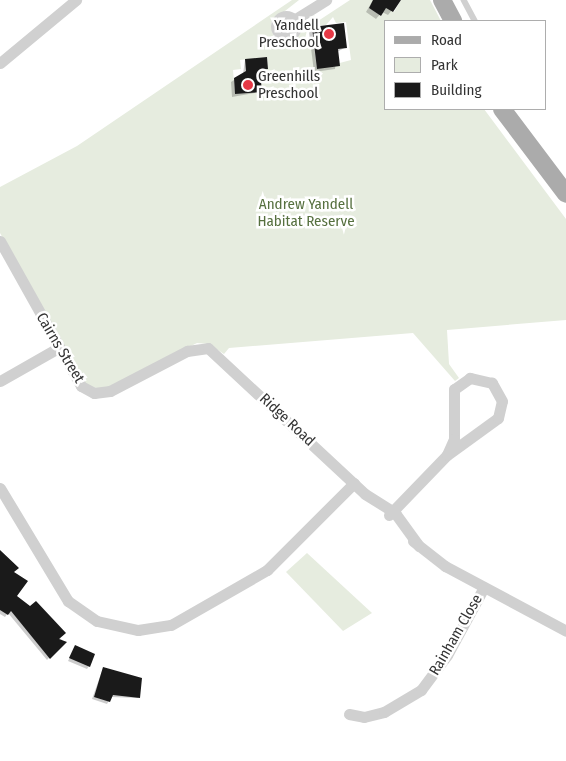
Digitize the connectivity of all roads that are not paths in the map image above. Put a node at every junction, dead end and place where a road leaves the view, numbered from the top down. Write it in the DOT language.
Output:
graph roads {
  1 [pos="76,0"];
  2 [pos="326,0"];
  3 [pos="442,0"];
  4 [pos="464,0"];
  5 [pos="294,20"];
  6 [pos="452,20"];
  7 [pos="474,20"];
  8 [pos="0,63"];
  9 [pos="506,111"];
  10 [pos="566,194"];
  11 [pos="0,241"];
  12 [pos="58,348"];
  13 [pos="208,348"];
  14 [pos="0,381"];
  15 [pos="447,454"];
  16 [pos="354,483"];
  17 [pos="0,488"];
  18 [pos="392,513"];
  19 [pos="484,587"];
  20 [pos="566,631"];
  21 [pos="349,714"];
  1 -- 8 [label="street"];
  2 -- 5 [label="street"];
  3 -- 6 [label="main road"];
  4 -- 7 [label="lane"];
  9 -- 10 [label="main road"];
  11 -- 12 [label="street, Cairns Street"];
  12 -- 13 [label="street, Cairns Street"];
  12 -- 14 [label="street"];
  13 -- 16 [label="street, Ridge Road"];
  15 -- 15 [label="street"];
  15 -- 18 [label="street"];
  16 -- 17 [label="street"];
  16 -- 18 [label="street, Ridge Road"];
  18 -- 19 [label="street, Ridge Road"];
  19 -- 20 [label="street, Ridge Road"];
  19 -- 21 [label="street, Rainham Close"];
}
